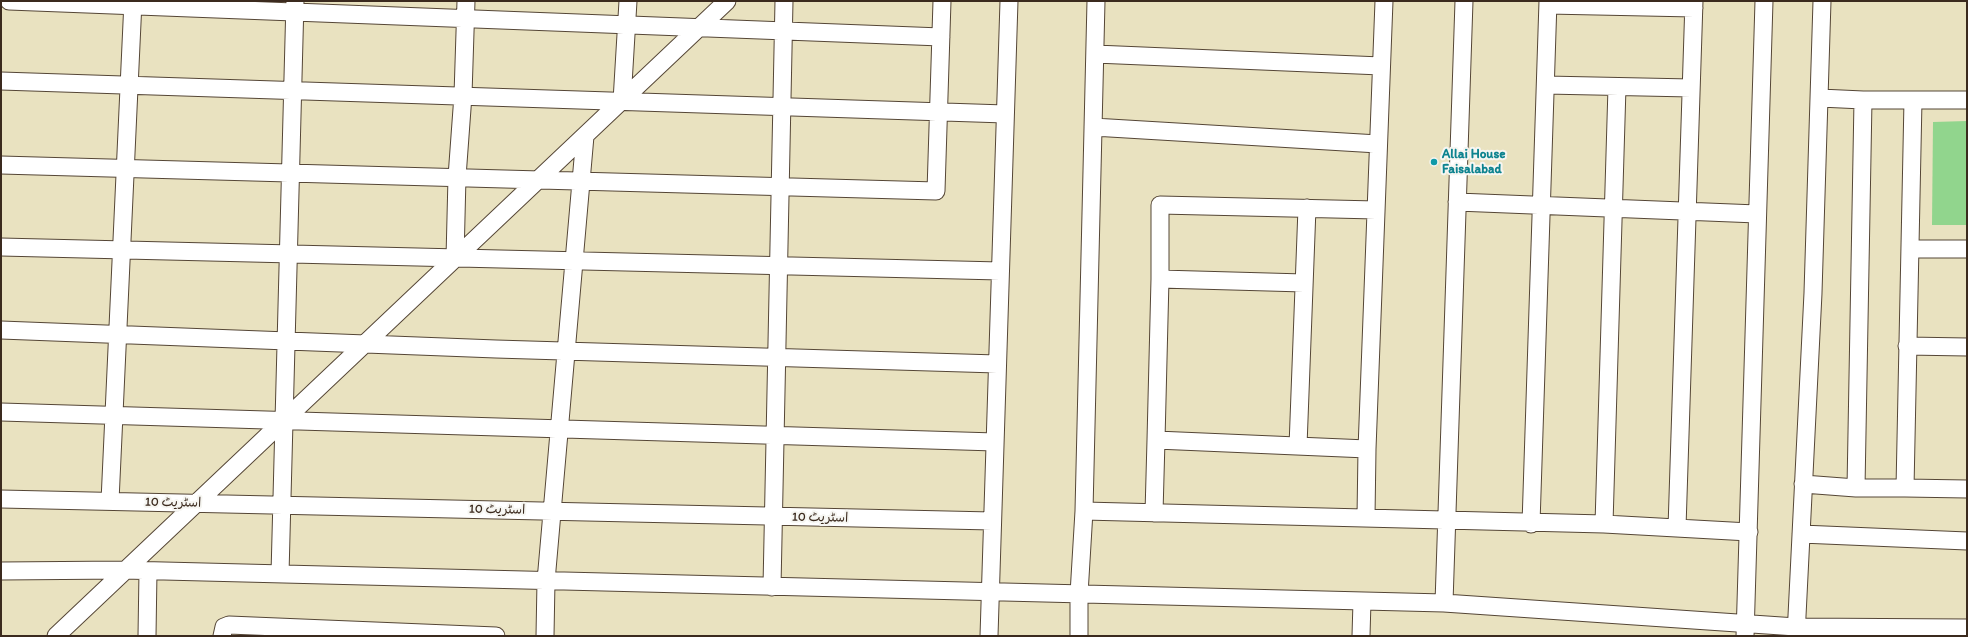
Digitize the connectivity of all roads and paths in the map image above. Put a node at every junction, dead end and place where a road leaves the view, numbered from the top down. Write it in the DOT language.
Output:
graph roads {
  1 [pos="9,1"];
  2 [pos="466,1"];
  3 [pos="628,1"];
  4 [pos="727,1"];
  5 [pos="784,1"];
  6 [pos="942,1"];
  7 [pos="1009,1"];
  8 [pos="1096,1"];
  9 [pos="1384,1"];
  10 [pos="1464,1"];
  11 [pos="1764,1"];
  12 [pos="1822,1"];
  13 [pos="133,3"];
  14 [pos="1548,3"];
  15 [pos="1622,4"];
  16 [pos="1694,5"];
  17 [pos="295,6"];
  18 [pos="465,18"];
  19 [pos="627,25"];
  20 [pos="700,27"];
  21 [pos="783,30"];
  22 [pos="941,36"];
  23 [pos="1095,54"];
  24 [pos="1381,66"];
  25 [pos="1,81"];
  26 [pos="129,84"];
  27 [pos="1546,85"];
  28 [pos="1617,87"];
  29 [pos="1691,88"];
  30 [pos="293,90"];
  31 [pos="464,96"];
  32 [pos="1820,98"];
  33 [pos="1863,100"];
  34 [pos="1913,100"];
  35 [pos="1967,100"];
  36 [pos="622,101"];
  37 [pos="782,107"];
  38 [pos="939,112"];
  39 [pos="1005,114"];
  40 [pos="1093,127"];
  41 [pos="585,136"];
  42 [pos="1378,144"];
  43 [pos="1,165"];
  44 [pos="125,169"];
  45 [pos="290,173"];
  46 [pos="458,178"];
  47 [pos="538,180"];
  48 [pos="581,181"];
  49 [pos="780,186"];
  50 [pos="1457,202"];
  51 [pos="1541,205"];
  52 [pos="1307,208"];
  53 [pos="1612,208"];
  54 [pos="1376,210"];
  55 [pos="1687,211"];
  56 [pos="1757,214"];
  57 [pos="1,248"];
  58 [pos="1910,248"];
  59 [pos="1967,249"];
  60 [pos="121,251"];
  61 [pos="288,255"];
  62 [pos="455,258"];
  63 [pos="574,261"];
  64 [pos="778,266"];
  65 [pos="1000,271"];
  66 [pos="1160,279"];
  67 [pos="1304,283"];
  68 [pos="1,330"];
  69 [pos="117,334"];
  70 [pos="286,341"];
  71 [pos="364,344"];
  72 [pos="1907,346"];
  73 [pos="1967,347"];
  74 [pos="566,351"];
  75 [pos="777,357"];
  76 [pos="997,364"];
  77 [pos="1,412"];
  78 [pos="114,416"];
  79 [pos="283,421"];
  80 [pos="559,430"];
  81 [pos="775,436"];
  82 [pos="1156,440"];
  83 [pos="995,442"];
  84 [pos="1298,446"];
  85 [pos="1367,449"];
  86 [pos="1803,484"];
  87 [pos="1856,488"];
  88 [pos="1905,488"];
  89 [pos="1967,489"];
  90 [pos="1,499"];
  91 [pos="110,502"];
  92 [pos="195,503"];
  93 [pos="282,505"];
  94 [pos="1084,511"];
  95 [pos="552,512"];
  96 [pos="1154,513"];
  97 [pos="774,516"];
  98 [pos="1366,517"];
  99 [pos="1446,520"];
  100 [pos="992,521"];
  101 [pos="1531,524"];
  102 [pos="1604,524"];
  103 [pos="1676,528"];
  104 [pos="1749,532"];
  105 [pos="1802,534"];
  106 [pos="1967,541"];
  107 [pos="124,570"];
  108 [pos="1,571"];
  109 [pos="148,571"];
  110 [pos="280,574"];
  111 [pos="546,581"];
  112 [pos="772,586"];
  113 [pos="990,592"];
  114 [pos="1079,594"];
  115 [pos="1362,602"];
  116 [pos="1444,603"];
  117 [pos="1967,628"];
  118 [pos="1745,629"];
  119 [pos="1796,631"];
  120 [pos="293,632"];
  121 [pos="62,633"];
  122 [pos="148,636"];
  123 [pos="222,636"];
  124 [pos="476,636"];
  125 [pos="496,636"];
  126 [pos="545,636"];
  127 [pos="989,636"];
  128 [pos="1079,636"];
  129 [pos="1361,636"];
  1 -- 13 [label="street"];
  2 -- 18 [label="street"];
  3 -- 19 [label="street"];
  4 -- 20 [label="street"];
  5 -- 21 [label="street"];
  6 -- 22 [label="street"];
  7 -- 39 [label="street"];
  8 -- 23 [label="street"];
  9 -- 24 [label="street"];
  10 -- 50 [label="street"];
  11 -- 56 [label="street"];
  12 -- 32 [label="street"];
  13 -- 17 [label="street"];
  13 -- 26 [label="street"];
  14 -- 15 [label="street"];
  14 -- 27 [label="street"];
  15 -- 16 [label="street"];
  16 -- 29 [label="street"];
  17 -- 18 [label="street"];
  17 -- 30 [label="street"];
  18 -- 19 [label="street"];
  18 -- 31 [label="street"];
  19 -- 20 [label="street"];
  19 -- 36 [label="street"];
  20 -- 21 [label="street"];
  20 -- 36 [label="street"];
  21 -- 22 [label="street"];
  21 -- 37 [label="street"];
  22 -- 38 [label="street"];
  23 -- 24 [label="street"];
  23 -- 40 [label="street"];
  24 -- 42 [label="street"];
  25 -- 26 [label="street"];
  26 -- 30 [label="street"];
  26 -- 44 [label="street"];
  27 -- 28 [label="street"];
  27 -- 51 [label="street"];
  28 -- 29 [label="street"];
  28 -- 53 [label="street"];
  29 -- 55 [label="street"];
  30 -- 31 [label="street"];
  30 -- 45 [label="street"];
  31 -- 36 [label="street"];
  31 -- 46 [label="street"];
  32 -- 33 [label="street"];
  32 -- 86 [label="street"];
  33 -- 34 [label="street"];
  33 -- 87 [label="street"];
  34 -- 35 [label="street"];
  34 -- 58 [label="street"];
  36 -- 37 [label="street"];
  36 -- 41 [label="street"];
  37 -- 38 [label="street"];
  37 -- 49 [label="street"];
  38 -- 39 [label="street"];
  38 -- 49 [label="street"];
  39 -- 65 [label="street"];
  40 -- 42 [label="street"];
  40 -- 94 [label="street"];
  41 -- 47 [label="street"];
  41 -- 48 [label="street"];
  42 -- 54 [label="street"];
  43 -- 44 [label="street"];
  44 -- 45 [label="street"];
  44 -- 60 [label="street"];
  45 -- 46 [label="street"];
  45 -- 61 [label="street"];
  46 -- 47 [label="street"];
  46 -- 62 [label="street"];
  47 -- 48 [label="street"];
  47 -- 62 [label="street"];
  48 -- 49 [label="street"];
  48 -- 63 [label="street"];
  49 -- 64 [label="street"];
  50 -- 51 [label="street"];
  50 -- 99 [label="street"];
  51 -- 53 [label="street"];
  51 -- 101 [label="street"];
  52 -- 54 [label="street"];
  52 -- 66 [label="street"];
  52 -- 67 [label="street"];
  53 -- 55 [label="street"];
  53 -- 102 [label="street"];
  54 -- 85 [label="street"];
  55 -- 56 [label="street"];
  55 -- 103 [label="street"];
  56 -- 104 [label="street"];
  57 -- 60 [label="street"];
  58 -- 59 [label="street"];
  58 -- 72 [label="street"];
  60 -- 61 [label="street"];
  60 -- 69 [label="street"];
  61 -- 62 [label="street"];
  61 -- 70 [label="street"];
  62 -- 63 [label="street"];
  62 -- 71 [label="street"];
  63 -- 64 [label="street"];
  63 -- 74 [label="street"];
  64 -- 65 [label="street"];
  64 -- 75 [label="street"];
  65 -- 76 [label="street"];
  66 -- 67 [label="street"];
  66 -- 82 [label="street"];
  67 -- 84 [label="street"];
  68 -- 69 [label="street"];
  69 -- 70 [label="street"];
  69 -- 78 [label="street"];
  70 -- 71 [label="street"];
  70 -- 79 [label="street"];
  71 -- 74 [label="street"];
  71 -- 79 [label="street"];
  72 -- 73 [label="street"];
  72 -- 88 [label="street"];
  74 -- 75 [label="street"];
  74 -- 80 [label="street"];
  75 -- 76 [label="street"];
  75 -- 81 [label="street"];
  76 -- 83 [label="street"];
  77 -- 78 [label="street"];
  78 -- 79 [label="street"];
  78 -- 91 [label="street"];
  79 -- 80 [label="street"];
  79 -- 92 [label="street"];
  79 -- 93 [label="street"];
  80 -- 81 [label="street"];
  80 -- 95 [label="street"];
  81 -- 83 [label="street"];
  81 -- 97 [label="street"];
  82 -- 84 [label="street"];
  82 -- 96 [label="street"];
  83 -- 100 [label="street"];
  84 -- 85 [label="street"];
  85 -- 98 [label="street"];
  86 -- 87 [label="street"];
  86 -- 105 [label="street"];
  87 -- 88 [label="street"];
  88 -- 89 [label="street"];
  90 -- 91 [label="street, اسٹریٹ 10"];
  91 -- 92 [label="street, اسٹریٹ 10"];
  92 -- 93 [label="street, اسٹریٹ 10"];
  92 -- 107 [label="street"];
  93 -- 95 [label="street, اسٹریٹ 10"];
  93 -- 110 [label="street"];
  94 -- 96 [label="street"];
  94 -- 114 [label="street"];
  95 -- 97 [label="street, اسٹریٹ 10"];
  95 -- 111 [label="street"];
  96 -- 98 [label="street"];
  97 -- 100 [label="street, اسٹریٹ 10"];
  97 -- 112 [label="street"];
  98 -- 99 [label="street"];
  99 -- 101 [label="street"];
  99 -- 116 [label="street"];
  100 -- 113 [label="street"];
  101 -- 102 [label="street"];
  102 -- 103 [label="street"];
  103 -- 104 [label="street"];
  104 -- 118 [label="street"];
  105 -- 106 [label="street"];
  105 -- 119 [label="street"];
  107 -- 108 [label="street"];
  107 -- 109 [label="street"];
  107 -- 121 [label="street"];
  109 -- 110 [label="street"];
  109 -- 122 [label="street"];
  110 -- 111 [label="street"];
  111 -- 112 [label="street"];
  111 -- 126 [label="street"];
  112 -- 113 [label="street"];
  113 -- 114 [label="street"];
  113 -- 127 [label="street"];
  114 -- 115 [label="street"];
  114 -- 128 [label="street"];
  115 -- 116 [label="street"];
  115 -- 129 [label="street"];
  116 -- 118 [label="street"];
  117 -- 119 [label="street"];
  118 -- 119 [label="street"];
  120 -- 123 [label="street"];
  120 -- 124 [label="street"];
  124 -- 125 [label="street"];
}
